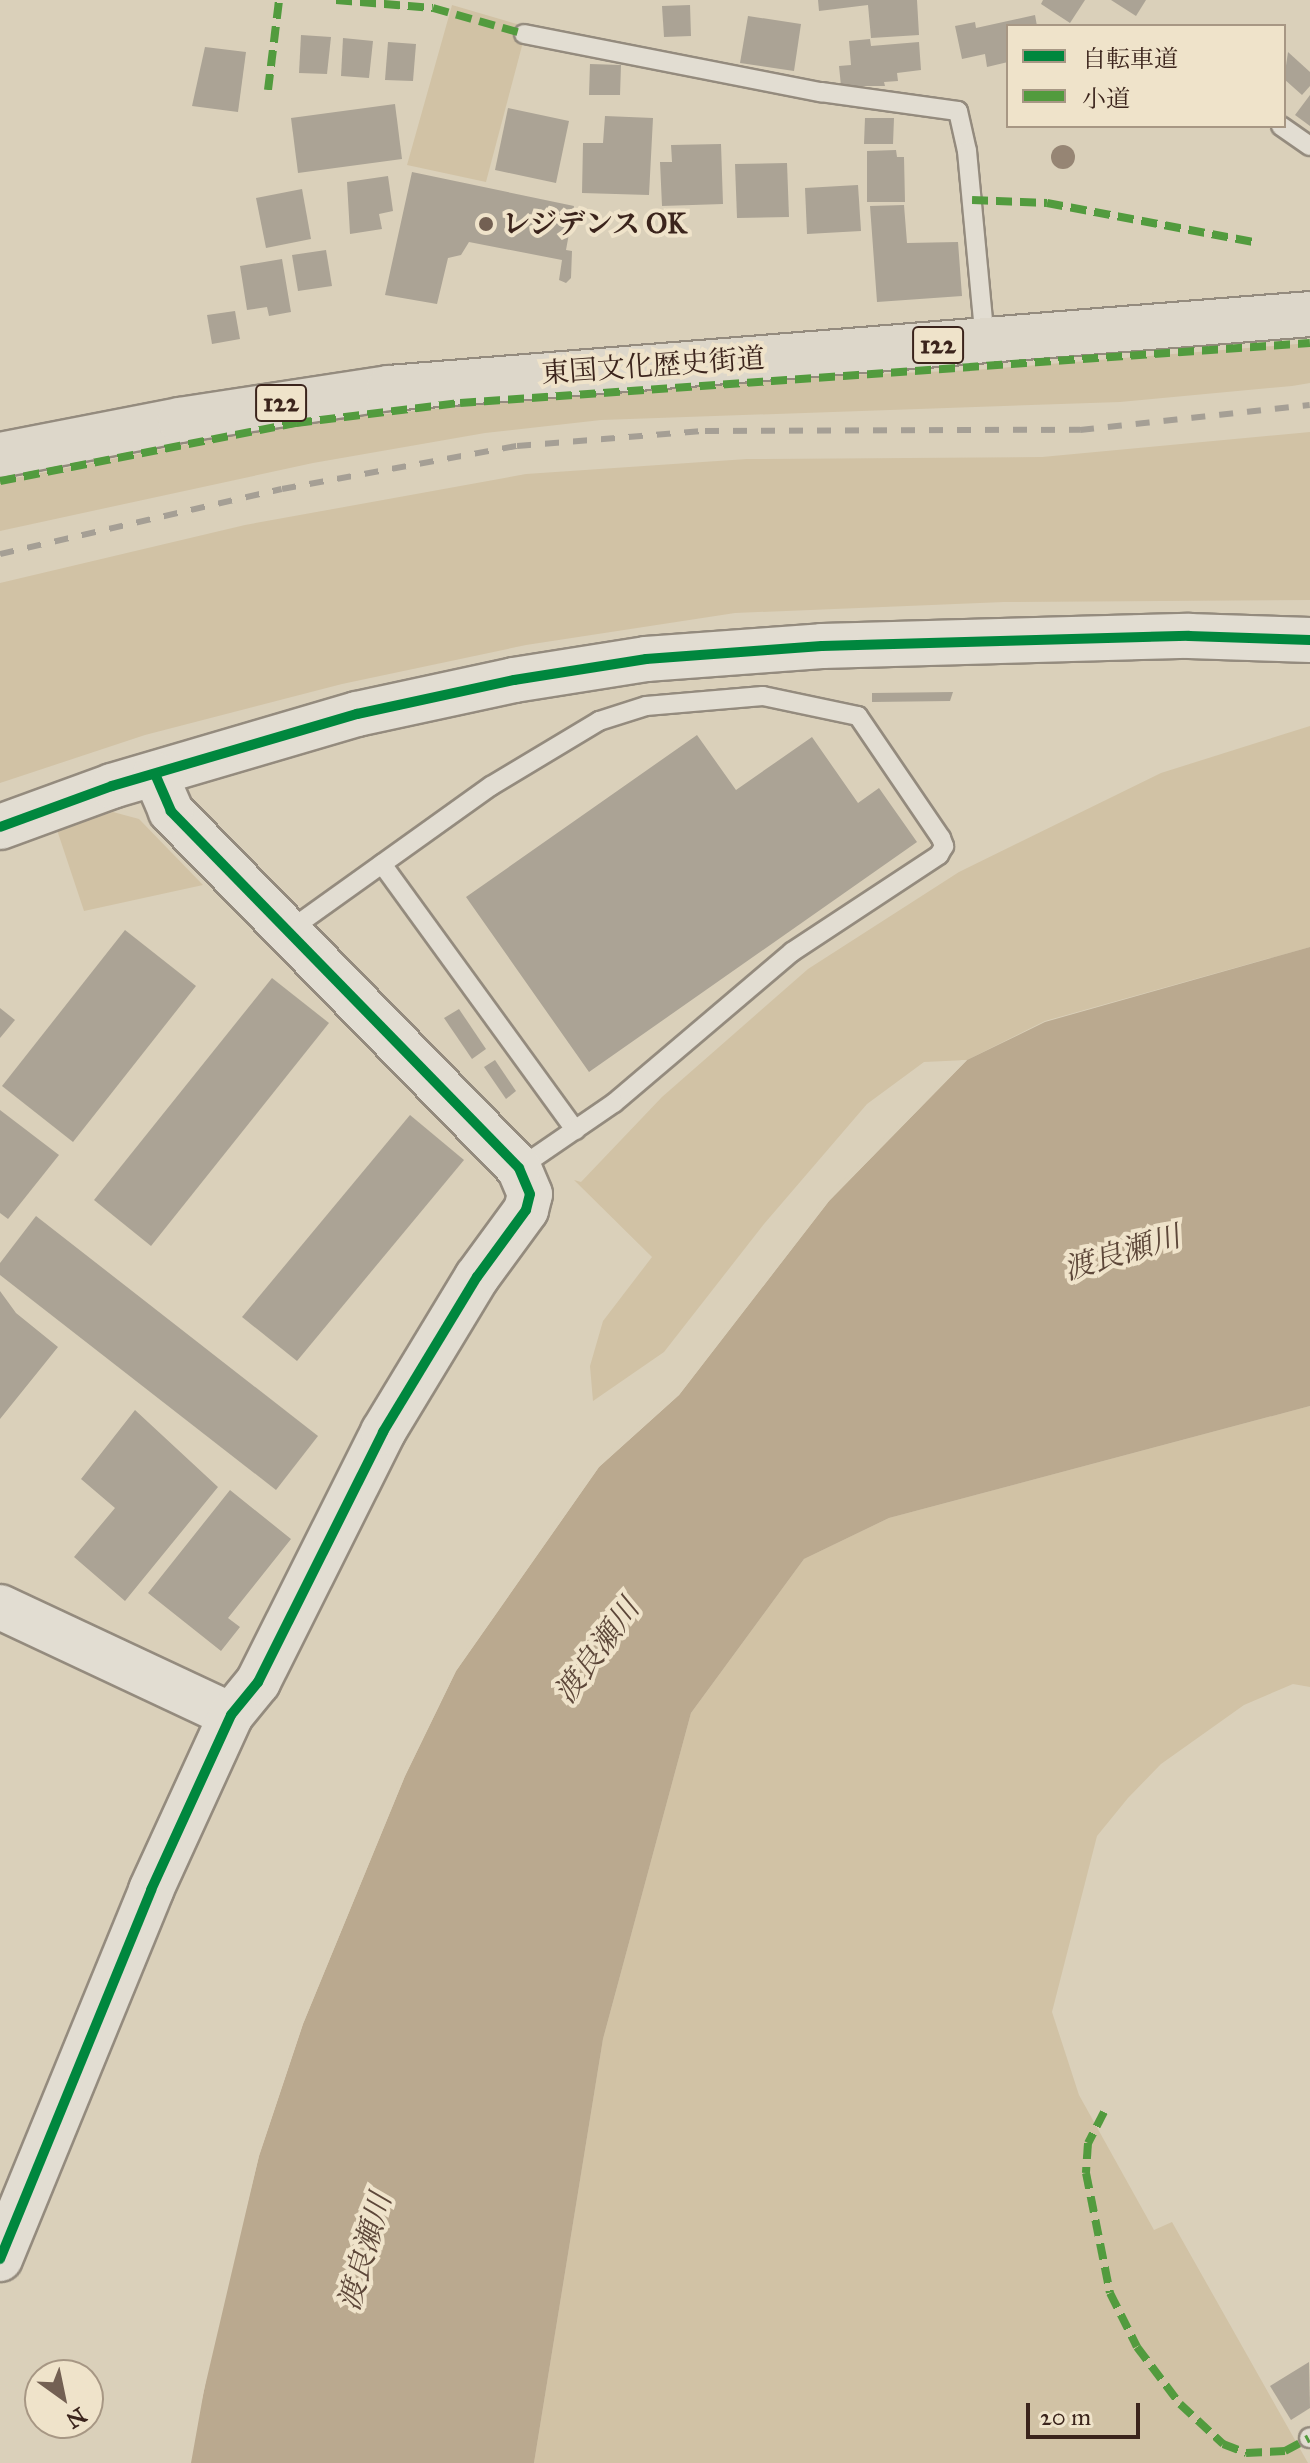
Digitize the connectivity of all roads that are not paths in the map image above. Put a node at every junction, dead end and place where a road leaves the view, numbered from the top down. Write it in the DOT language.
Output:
graph roads {
  1 [pos="524,34"];
  2 [pos="1284,128"];
  3 [pos="1310,146"];
  4 [pos="1310,314"];
  5 [pos="985,341"];
  6 [pos="0,455"];
  7 [pos="1310,640"];
  8 [pos="155,774"];
  9 [pos="0,827"];
  10 [pos="382,864"];
  11 [pos="291,929"];
  12 [pos="575,1130"];
  13 [pos="519,1168"];
  14 [pos="0,1607"];
  15 [pos="231,1715"];
  16 [pos="0,2259"];
  1 -- 5 [label="lane"];
  2 -- 3 [label="lane"];
  4 -- 5 [label="highway, 東国文化歴史街道 / 122"];
  5 -- 6 [label="highway, 東国文化歴史街道 / 122"];
  7 -- 8 [label="street"];
  8 -- 9 [label="street"];
  8 -- 11 [label="street"];
  10 -- 11 [label="lane"];
  10 -- 12 [label="lane"];
  10 -- 12 [label="lane"];
  11 -- 13 [label="street"];
  12 -- 13 [label="lane"];
  13 -- 15 [label="street"];
  14 -- 15 [label="street"];
  15 -- 16 [label="street"];
}
